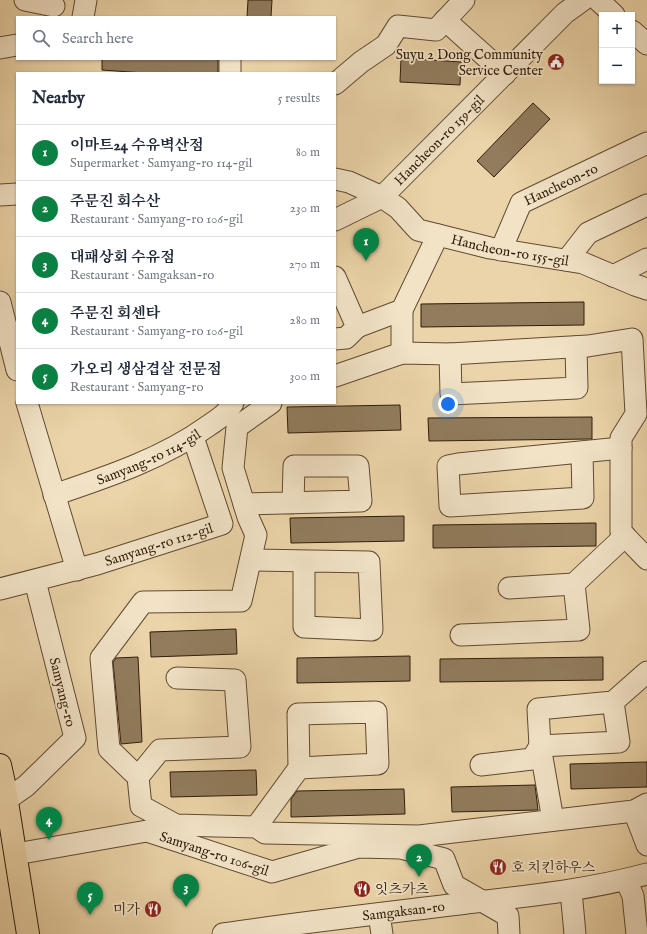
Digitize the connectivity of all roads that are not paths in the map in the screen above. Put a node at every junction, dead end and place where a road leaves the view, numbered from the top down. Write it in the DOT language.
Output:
graph roads {
  1 [pos="25,0"];
  2 [pos="86,0"];
  3 [pos="464,0"];
  4 [pos="583,0"];
  5 [pos="598,0"];
  6 [pos="54,6"];
  7 [pos="611,12"];
  8 [pos="83,16"];
  9 [pos="445,20"];
  10 [pos="635,33"];
  11 [pos="647,44"];
  12 [pos="16,45"];
  13 [pos="0,48"];
  14 [pos="230,60"];
  15 [pos="230,72"];
  16 [pos="505,74"];
  17 [pos="336,83"];
  18 [pos="647,143"];
  19 [pos="336,179"];
  20 [pos="16,194"];
  21 [pos="0,195"];
  22 [pos="382,197"];
  23 [pos="647,205"];
  24 [pos="336,220"];
  25 [pos="438,235"];
  26 [pos="501,250"];
  27 [pos="647,259"];
  28 [pos="567,260"];
  29 [pos="613,276"];
  30 [pos="336,279"];
  31 [pos="647,289"];
  32 [pos="0,302"];
  33 [pos="402,310"];
  34 [pos="357,327"];
  35 [pos="336,339"];
  36 [pos="576,347"];
  37 [pos="402,353"];
  38 [pos="450,354"];
  39 [pos="12,358"];
  40 [pos="336,376"];
  41 [pos="27,404"];
  42 [pos="231,404"];
  43 [pos="269,404"];
  44 [pos="193,437"];
  45 [pos="621,448"];
  46 [pos="582,452"];
  47 [pos="54,495"];
  48 [pos="293,503"];
  49 [pos="244,504"];
  50 [pos="625,536"];
  51 [pos="647,559"];
  52 [pos="251,560"];
  53 [pos="304,561"];
  54 [pos="77,570"];
  55 [pos="35,580"];
  56 [pos="574,584"];
  57 [pos="509,588"];
  58 [pos="0,589"];
  59 [pos="461,635"];
  60 [pos="647,672"];
  61 [pos="177,678"];
  62 [pos="613,702"];
  63 [pos="540,746"];
  64 [pos="0,765"];
  65 [pos="481,765"];
  66 [pos="299,768"];
  67 [pos="138,777"];
  68 [pos="4,801"];
  69 [pos="641,807"];
  70 [pos="553,820"];
  71 [pos="256,827"];
  72 [pos="647,845"];
  73 [pos="16,854"];
  74 [pos="647,874"];
  75 [pos="626,880"];
  76 [pos="571,891"];
  77 [pos="485,901"];
  78 [pos="380,924"];
  79 [pos="275,930"];
  80 [pos="28,934"];
  81 [pos="223,934"];
  82 [pos="509,934"];
  83 [pos="575,934"];
  84 [pos="636,934"];
  1 -- 6 [label="street"];
  2 -- 8 [label="street"];
  3 -- 9 [label="street"];
  4 -- 16 [label="street, Hancheon-ro 159-gil"];
  5 -- 7 [label="street"];
  9 -- 16 [label="street"];
  9 -- 17 [label="street"];
  10 -- 11 [label="street"];
  12 -- 13 [label="street"];
  14 -- 15 [label="street"];
  16 -- 22 [label="street, Hancheon-ro 159-gil"];
  18 -- 26 [label="street, Hancheon-ro"];
  19 -- 22 [label="street, Hancheon-ro 155-gil"];
  20 -- 21 [label="street"];
  22 -- 24 [label="street, Hancheon-ro 159-gil"];
  22 -- 25 [label="street, Hancheon-ro 155-gil"];
  23 -- 28 [label="street"];
  25 -- 26 [label="street, Hancheon-ro 155-gil"];
  25 -- 33 [label="street"];
  26 -- 28 [label="street, Hancheon-ro 155-gil"];
  27 -- 29 [label="street"];
  28 -- 29 [label="street, Hancheon-ro 155-gil"];
  29 -- 31 [label="street, Hancheon-ro 155-gil"];
  30 -- 34 [label="street"];
  32 -- 39 [label="street"];
  33 -- 34 [label="street"];
  33 -- 37 [label="street"];
  34 -- 35 [label="street"];
  36 -- 38 [label="street"];
  36 -- 38 [label="street"];
  36 -- 45 [label="street"];
  37 -- 38 [label="street"];
  37 -- 40 [label="street"];
  41 -- 47 [label="street"];
  42 -- 44 [label="street, Samyang-ro 114-gil"];
  43 -- 49 [label="street"];
  44 -- 47 [label="street, Samyang-ro 114-gil"];
  44 -- 54 [label="street, Samyang-ro 112-gil"];
  45 -- 46 [label="street"];
  45 -- 50 [label="street"];
  46 -- 46 [label="street"];
  47 -- 54 [label="street"];
  48 -- 49 [label="street"];
  49 -- 52 [label="street"];
  50 -- 51 [label="street"];
  50 -- 56 [label="street"];
  52 -- 53 [label="street"];
  52 -- 67 [label="street"];
  53 -- 53 [label="street"];
  54 -- 55 [label="street, Samyang-ro 112-gil"];
  55 -- 58 [label="street, Samyang-ro 112-gil"];
  55 -- 68 [label="street, Samyang-ro"];
  56 -- 57 [label="street"];
  56 -- 59 [label="street"];
  60 -- 62 [label="street"];
  61 -- 67 [label="street"];
  62 -- 63 [label="street"];
  62 -- 63 [label="street"];
  63 -- 65 [label="street"];
  63 -- 70 [label="street"];
  64 -- 68 [label="main road"];
  66 -- 71 [label="street"];
  67 -- 71 [label="street"];
  68 -- 73 [label="main road"];
  69 -- 70 [label="street"];
  69 -- 72 [label="street"];
  70 -- 71 [label="street"];
  73 -- 77 [label="street, Samyang-ro 106-gil"];
  73 -- 80 [label="main road"];
  74 -- 75 [label="street, Samgaksan-ro"];
  75 -- 76 [label="street, Samgaksan-ro"];
  75 -- 84 [label="street"];
  76 -- 77 [label="street, Samgaksan-ro"];
  76 -- 83 [label="street"];
  77 -- 78 [label="street, Samgaksan-ro"];
  77 -- 82 [label="street"];
  78 -- 79 [label="street, Samgaksan-ro"];
  79 -- 81 [label="street, Samgaksan-ro"];
}
